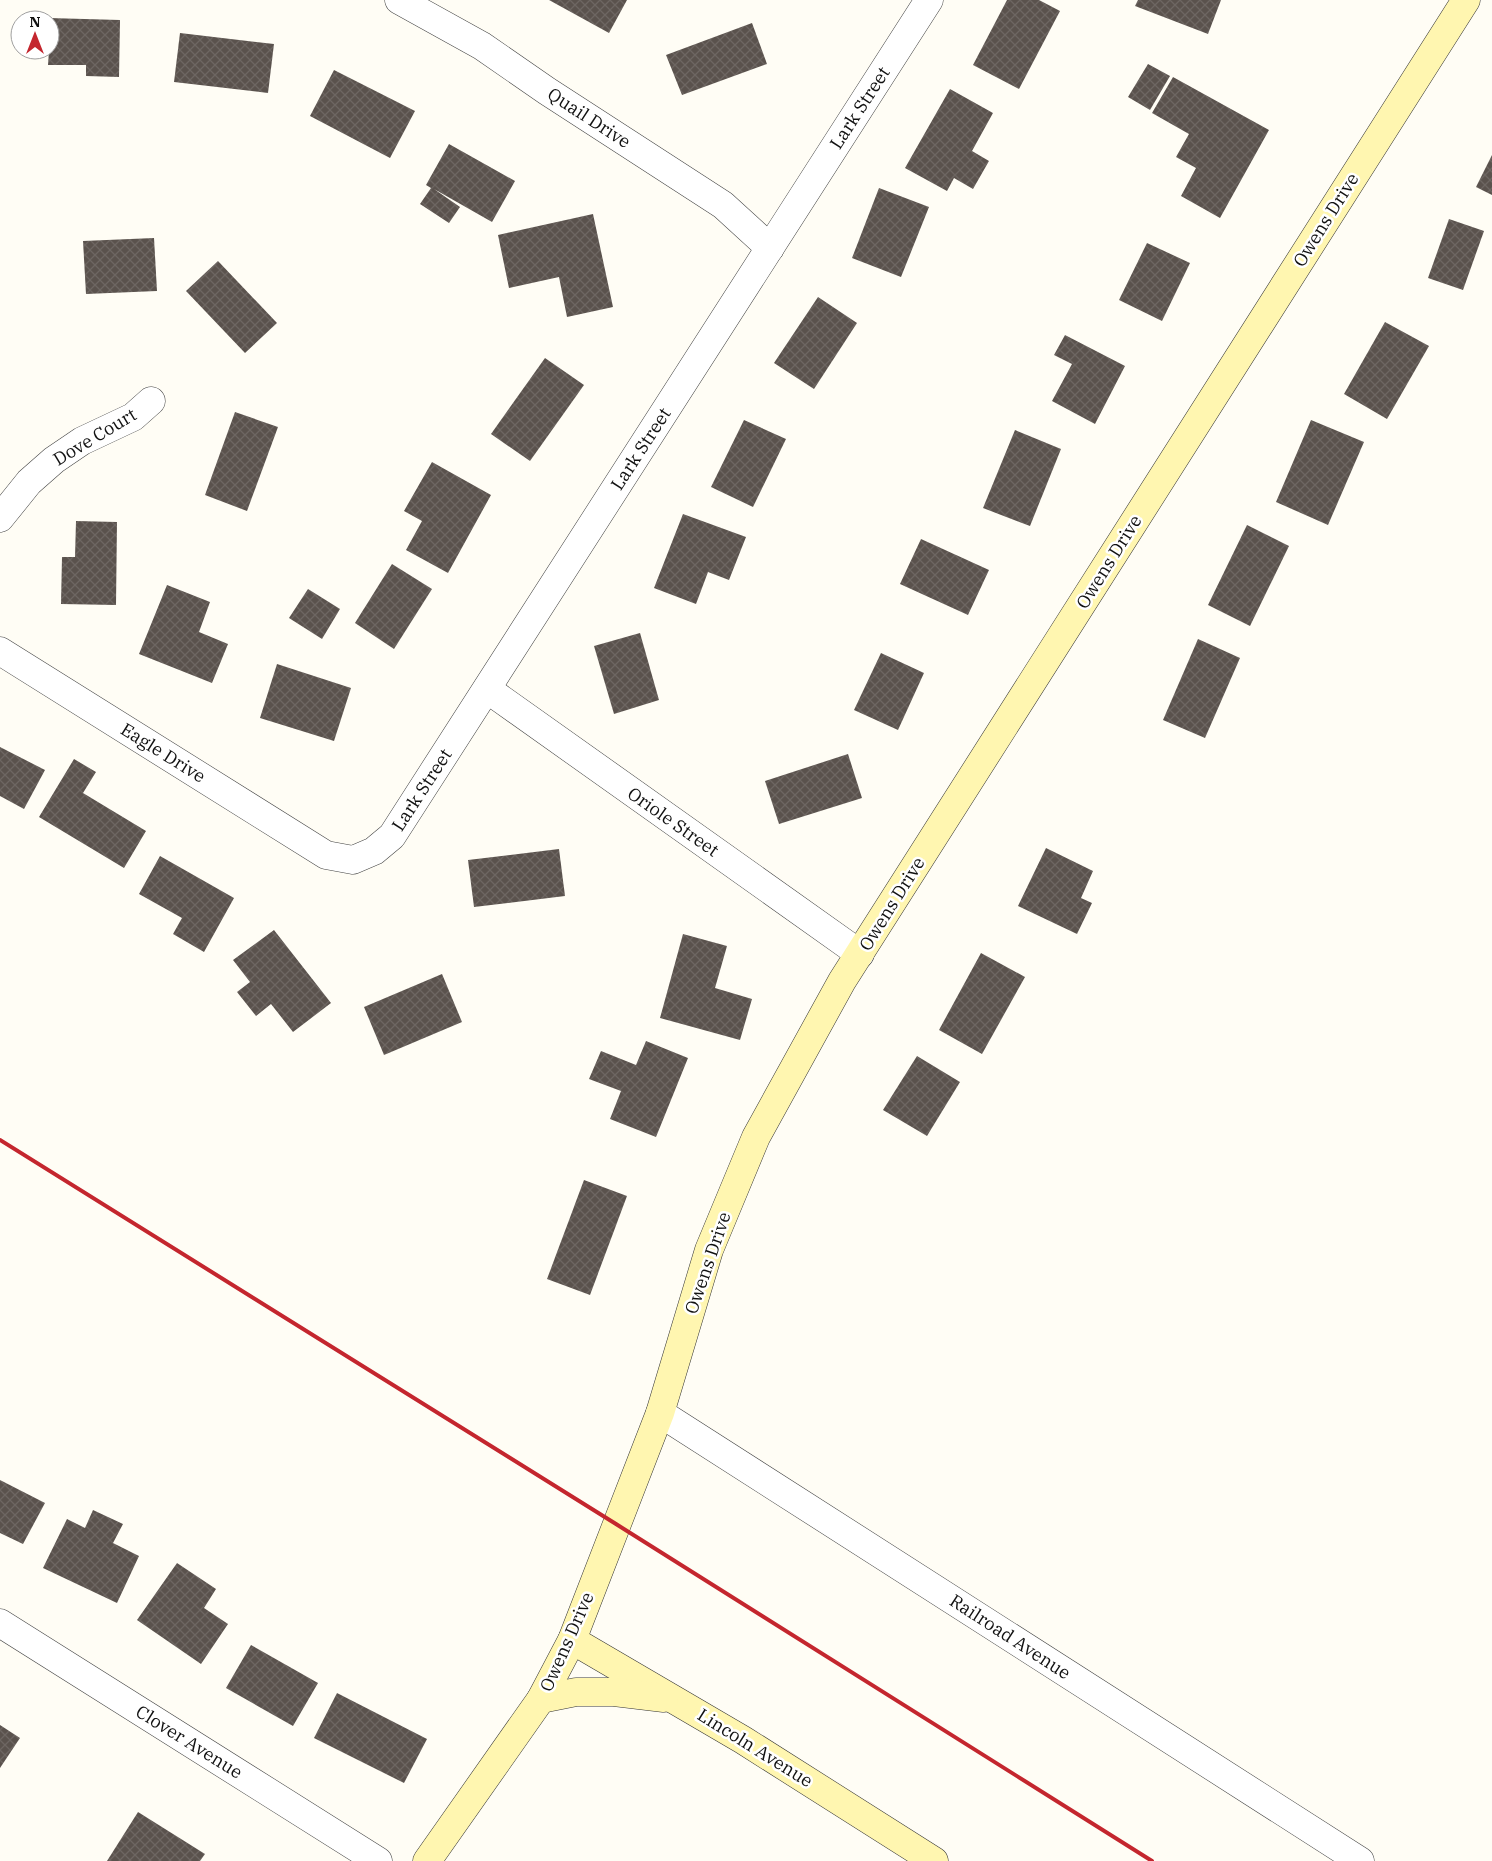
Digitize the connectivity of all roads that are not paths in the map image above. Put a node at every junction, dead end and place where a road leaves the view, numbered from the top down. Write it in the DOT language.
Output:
graph roads {
  1 [pos="399,0"];
  2 [pos="929,0"];
  3 [pos="1466,0"];
  4 [pos="770,248"];
  5 [pos="151,401"];
  6 [pos="0,518"];
  7 [pos="0,651"];
  8 [pos="487,690"];
  9 [pos="326,855"];
  10 [pos="860,954"];
  11 [pos="660,1413"];
  12 [pos="0,1623"];
  13 [pos="572,1640"];
  14 [pos="541,1699"];
  15 [pos="675,1699"];
  16 [pos="378,1861"];
  17 [pos="427,1861"];
  18 [pos="934,1861"];
  19 [pos="1360,1861"];
  1 -- 4 [label="street, Quail Drive"];
  2 -- 4 [label="street, Lark Street"];
  3 -- 10 [label="street, Owens Drive"];
  4 -- 8 [label="street, Lark Street"];
  5 -- 6 [label="street, Dove Court"];
  7 -- 9 [label="street, Eagle Drive"];
  8 -- 9 [label="street, Lark Street"];
  8 -- 10 [label="street, Oriole Street"];
  10 -- 11 [label="street, Owens Drive"];
  11 -- 13 [label="street, Owens Drive"];
  11 -- 19 [label="street, Railroad Avenue"];
  12 -- 16 [label="street, Clover Avenue"];
  13 -- 14 [label="street, Owens Drive"];
  13 -- 15 [label="street, Lincoln Avenue"];
  14 -- 15 [label="street"];
  14 -- 17 [label="street, Owens Drive"];
  15 -- 18 [label="street, Lincoln Avenue"];
}
